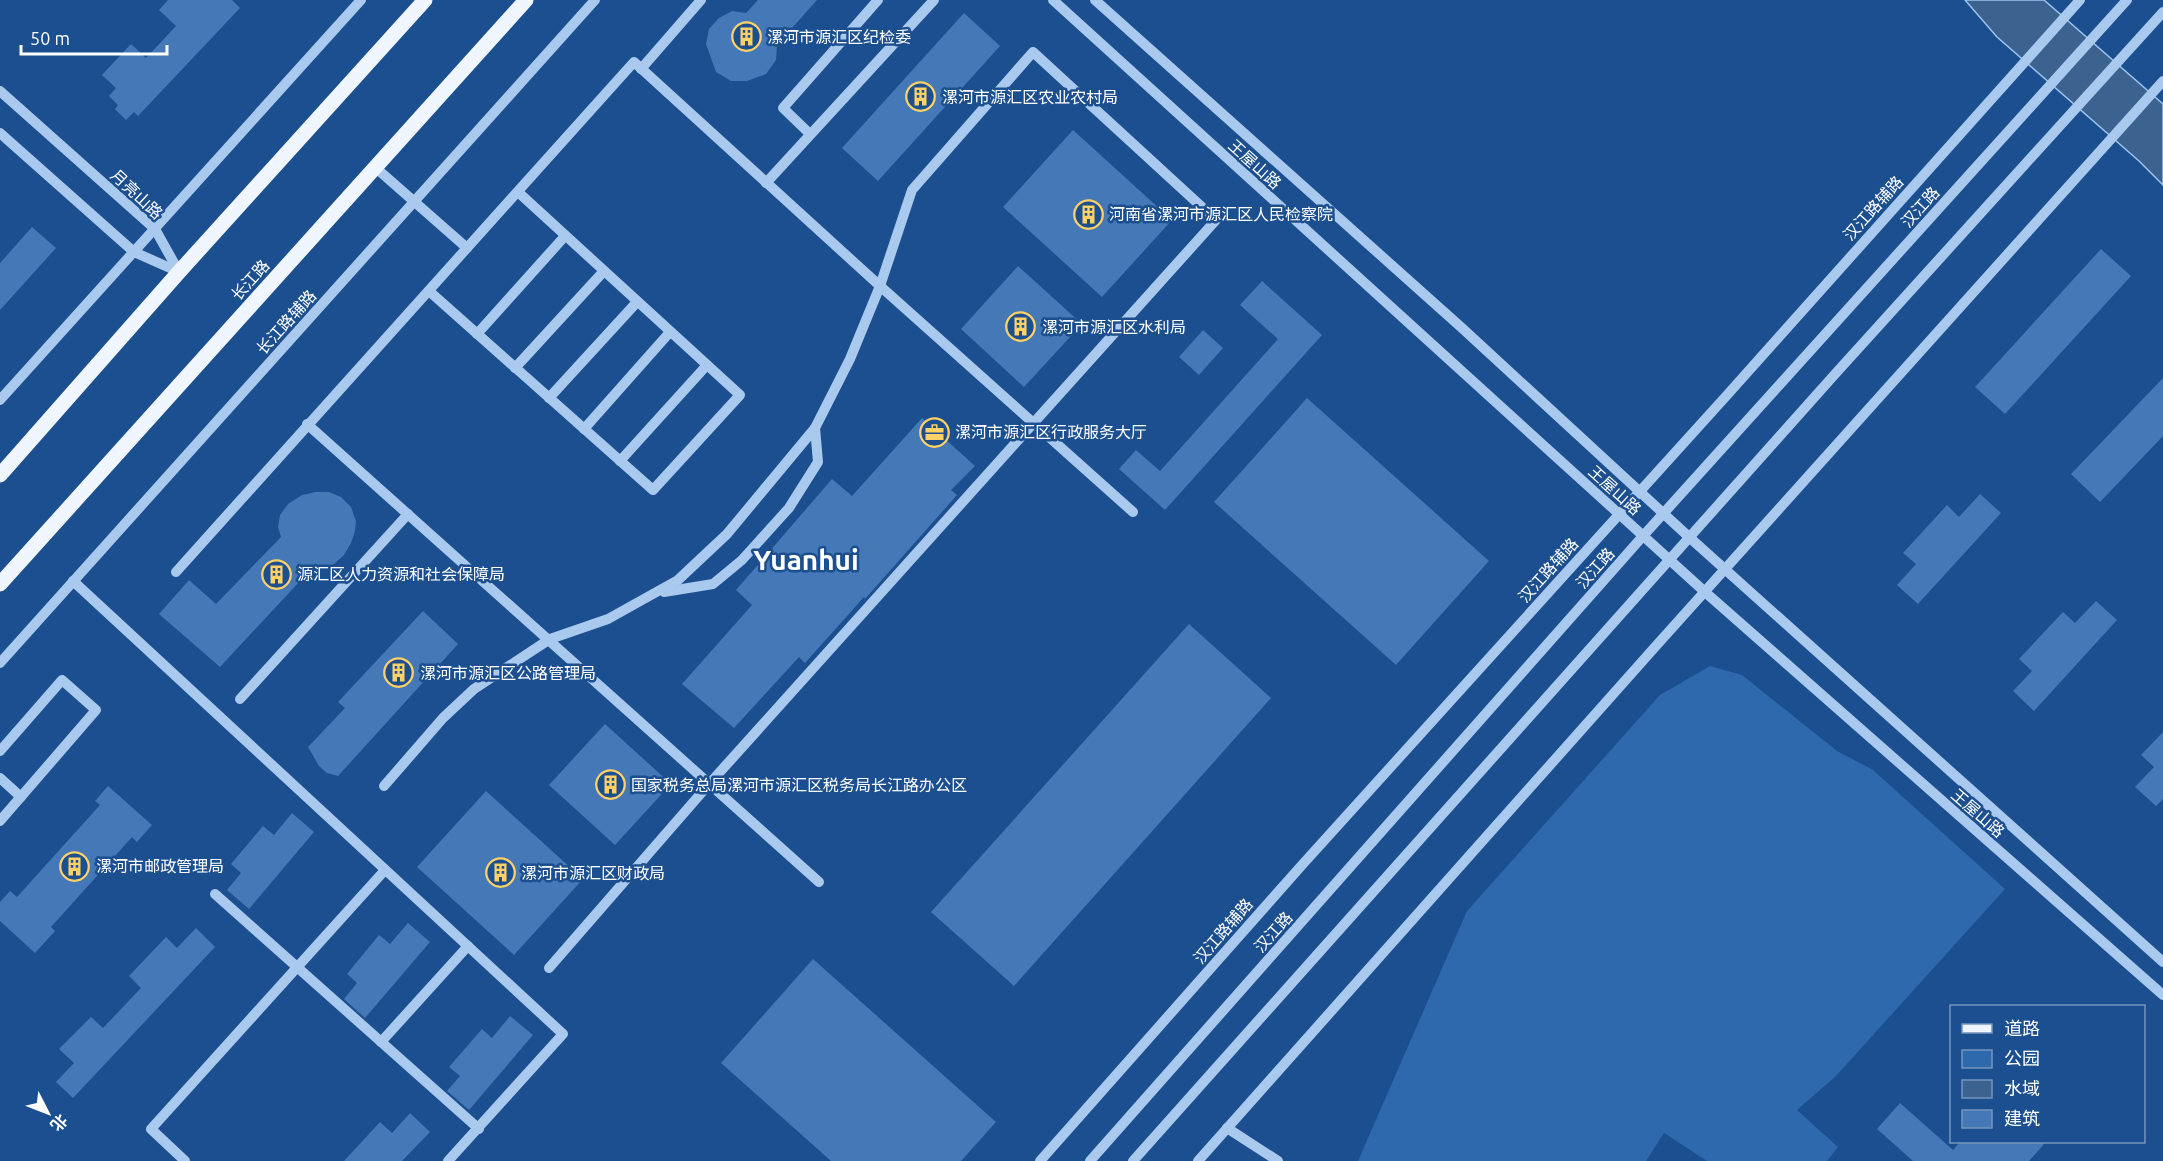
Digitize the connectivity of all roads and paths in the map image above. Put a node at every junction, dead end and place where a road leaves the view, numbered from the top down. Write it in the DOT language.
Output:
graph roads {
  1 [pos="361,0"];
  2 [pos="425,0"];
  3 [pos="526,0"];
  4 [pos="595,0"];
  5 [pos="701,0"];
  6 [pos="878,0"];
  7 [pos="934,0"];
  8 [pos="1053,0"];
  9 [pos="1095,0"];
  10 [pos="2080,0"];
  11 [pos="2127,0"];
  12 [pos="2163,12"];
  13 [pos="640,69"];
  14 [pos="2160,85"];
  15 [pos="0,91"];
  16 [pos="0,133"];
  17 [pos="810,134"];
  18 [pos="376,168"];
  19 [pos="766,183"];
  20 [pos="518,192"];
  21 [pos="414,202"];
  22 [pos="155,229"];
  23 [pos="566,236"];
  24 [pos="467,248"];
  25 [pos="134,252"];
  26 [pos="604,271"];
  27 [pos="179,272"];
  28 [pos="880,286"];
  29 [pos="429,291"];
  30 [pos="637,302"];
  31 [pos="670,332"];
  32 [pos="477,334"];
  33 [pos="707,365"];
  34 [pos="515,368"];
  35 [pos="549,398"];
  36 [pos="0,400"];
  37 [pos="307,424"];
  38 [pos="1033,424"];
  39 [pos="815,428"];
  40 [pos="584,429"];
  41 [pos="620,461"];
  42 [pos="0,475"];
  43 [pos="1640,491"];
  44 [pos="1133,512"];
  45 [pos="1664,513"];
  46 [pos="408,514"];
  47 [pos="1618,514"];
  48 [pos="1643,536"];
  49 [pos="1689,537"];
  50 [pos="1669,560"];
  51 [pos="1725,569"];
  52 [pos="176,572"];
  53 [pos="73,581"];
  54 [pos="0,584"];
  55 [pos="1704,592"];
  56 [pos="655,593"];
  57 [pos="550,639"];
  58 [pos="0,663"];
  59 [pos="240,699"];
  60 [pos="0,751"];
  61 [pos="0,778"];
  62 [pos="710,783"];
  63 [pos="384,786"];
  64 [pos="21,797"];
  65 [pos="0,821"];
  66 [pos="385,870"];
  67 [pos="819,882"];
  68 [pos="215,894"];
  69 [pos="468,946"];
  70 [pos="2163,962"];
  71 [pos="297,967"];
  72 [pos="549,968"];
  73 [pos="2163,996"];
  74 [pos="381,1042"];
  75 [pos="1227,1128"];
  76 [pos="479,1129"];
  77 [pos="185,1161"];
  78 [pos="448,1161"];
  79 [pos="1040,1161"];
  80 [pos="1090,1161"];
  81 [pos="1133,1161"];
  82 [pos="1198,1161"];
  83 [pos="1278,1161"];
  1 -- 22 [label="street"];
  2 -- 27 [label="main road"];
  3 -- 18 [label="main road, 长江路"];
  4 -- 21 [label="street, 长江路辅路"];
  5 -- 13 [label="street"];
  6 -- 17 [label="street"];
  7 -- 17 [label="street"];
  8 -- 47 [label="street, 王屋山路"];
  9 -- 43 [label="street, 王屋山路"];
  10 -- 43 [label="street, 汉江路辅路"];
  11 -- 45 [label="street, 汉江路"];
  12 -- 49 [label="street"];
  13 -- 19 [label="street"];
  13 -- 20 [label="street"];
  14 -- 51 [label="street"];
  15 -- 22 [label="street, 月亮山路"];
  16 -- 25 [label="street"];
  17 -- 19 [label="street"];
  18 -- 21 [label="street"];
  18 -- 54 [label="main road, 长江路"];
  19 -- 28 [label="street"];
  20 -- 23 [label="street"];
  20 -- 24 [label="street"];
  21 -- 24 [label="street"];
  21 -- 53 [label="street, 长江路辅路"];
  22 -- 25 [label="street"];
  22 -- 27 [label="street, 月亮山路"];
  23 -- 26 [label="street"];
  23 -- 32 [label="street"];
  24 -- 29 [label="street"];
  25 -- 27 [label="street"];
  25 -- 36 [label="street"];
  26 -- 30 [label="street"];
  26 -- 34 [label="street"];
  27 -- 42 [label="main road"];
  28 -- 38 [label="street"];
  28 -- 38 [label="street"];
  28 -- 39 [label="street"];
  29 -- 32 [label="street"];
  29 -- 37 [label="street"];
  30 -- 31 [label="street"];
  30 -- 35 [label="street"];
  31 -- 33 [label="street"];
  31 -- 40 [label="street"];
  32 -- 34 [label="street"];
  33 -- 41 [label="street"];
  33 -- 41 [label="street"];
  34 -- 35 [label="street"];
  35 -- 40 [label="street"];
  37 -- 46 [label="street"];
  37 -- 52 [label="street"];
  38 -- 44 [label="street"];
  38 -- 62 [label="street"];
  39 -- 56 [label="street"];
  39 -- 56 [label="street"];
  40 -- 41 [label="street"];
  43 -- 45 [label="street, 王屋山路"];
  43 -- 47 [label="street, 汉江路辅路"];
  45 -- 48 [label="street, 汉江路"];
  45 -- 49 [label="street, 王屋山路"];
  46 -- 57 [label="street"];
  46 -- 59 [label="street"];
  47 -- 48 [label="street, 王屋山路"];
  47 -- 79 [label="street, 汉江路辅路"];
  48 -- 50 [label="street, 王屋山路"];
  48 -- 80 [label="street, 汉江路"];
  49 -- 50 [label="street"];
  49 -- 51 [label="street, 王屋山路"];
  50 -- 55 [label="street, 王屋山路"];
  50 -- 81 [label="street"];
  51 -- 55 [label="street"];
  51 -- 70 [label="street, 王屋山路"];
  53 -- 58 [label="street, 长江路辅路"];
  53 -- 66 [label="street"];
  55 -- 73 [label="street, 王屋山路"];
  55 -- 75 [label="street"];
  56 -- 57 [label="street"];
  57 -- 62 [label="street"];
  57 -- 63 [label="street"];
  60 -- 64 [label="street"];
  61 -- 64 [label="street"];
  62 -- 67 [label="street"];
  62 -- 72 [label="street"];
  64 -- 65 [label="street"];
  66 -- 69 [label="street"];
  66 -- 71 [label="street"];
  68 -- 71 [label="street"];
  69 -- 74 [label="street"];
  69 -- 76 [label="street"];
  71 -- 74 [label="street"];
  71 -- 77 [label="street"];
  74 -- 76 [label="street"];
  75 -- 82 [label="street"];
  75 -- 83 [label="street"];
  76 -- 78 [label="street"];
}
